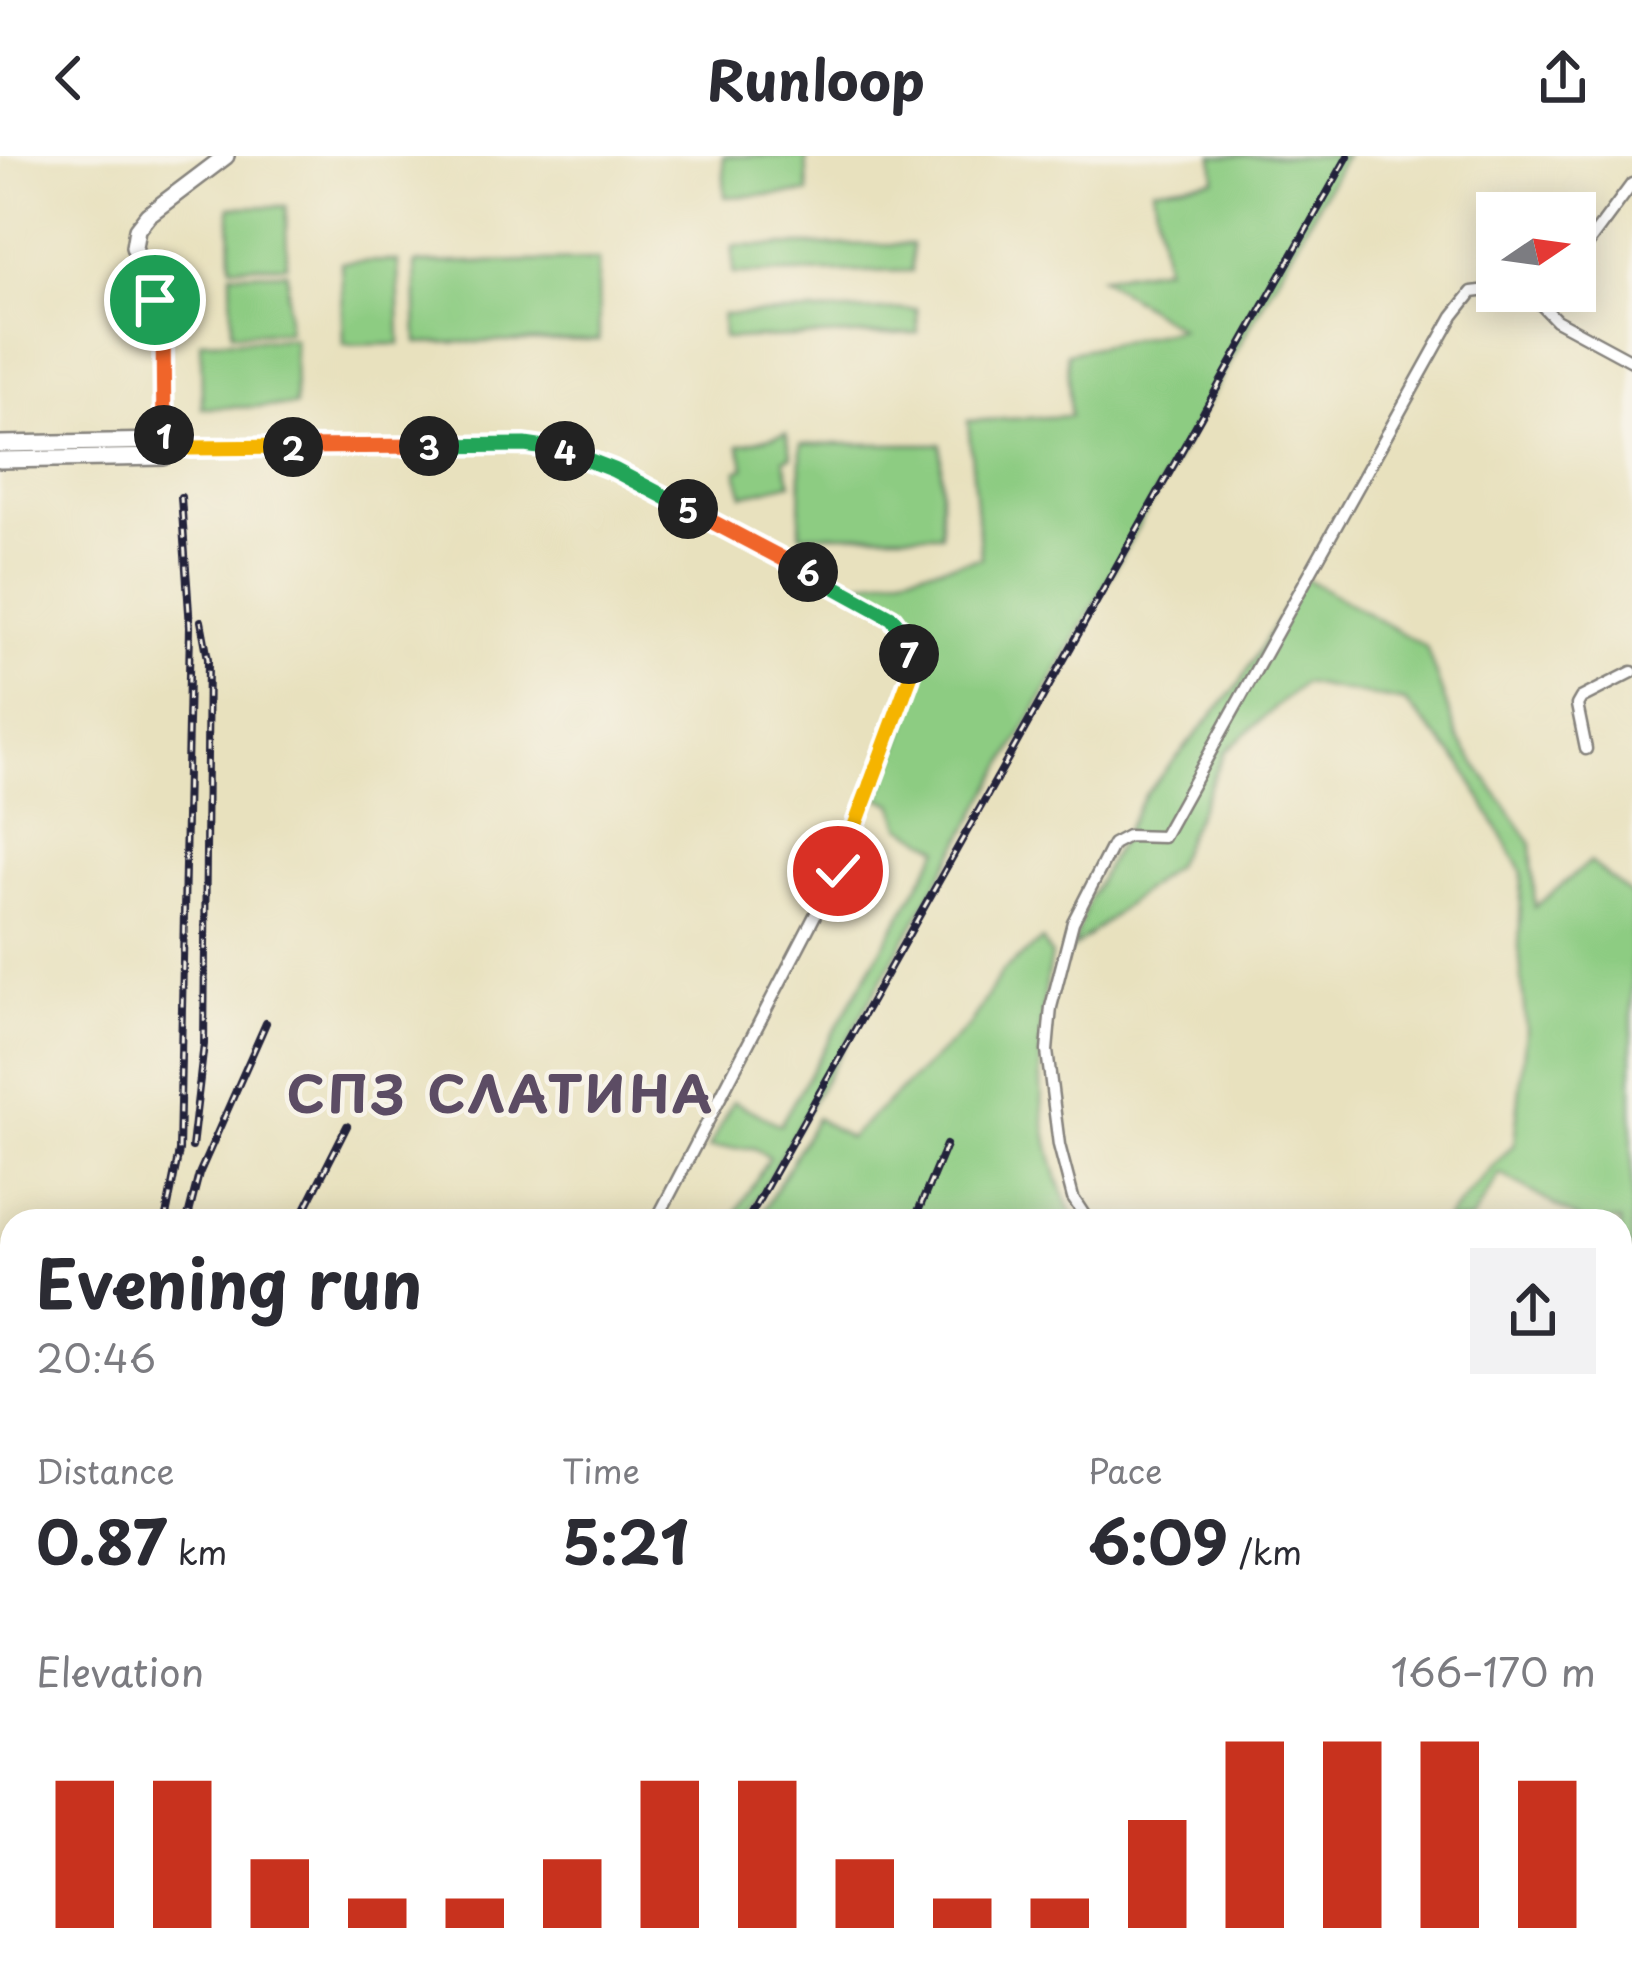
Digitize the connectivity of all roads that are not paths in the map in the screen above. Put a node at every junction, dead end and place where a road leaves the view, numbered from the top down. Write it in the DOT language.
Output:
graph roads {
  1 [pos="226,156"];
  2 [pos="1632,184"];
  3 [pos="1596,233"];
  4 [pos="1476,292"];
  5 [pos="1548,312"];
  6 [pos="1632,361"];
  7 [pos="0,444"];
  8 [pos="164,449"];
  9 [pos="0,460"];
  10 [pos="1632,672"];
  11 [pos="1586,749"];
  12 [pos="662,1209"];
  13 [pos="1080,1209"];
  1 -- 8 [label="street"];
  2 -- 3 [label="street"];
  4 -- 13 [label="street"];
  5 -- 6 [label="street"];
  7 -- 8 [label="street"];
  8 -- 9 [label="street"];
  8 -- 12 [label="street"];
  10 -- 11 [label="street"];
}
